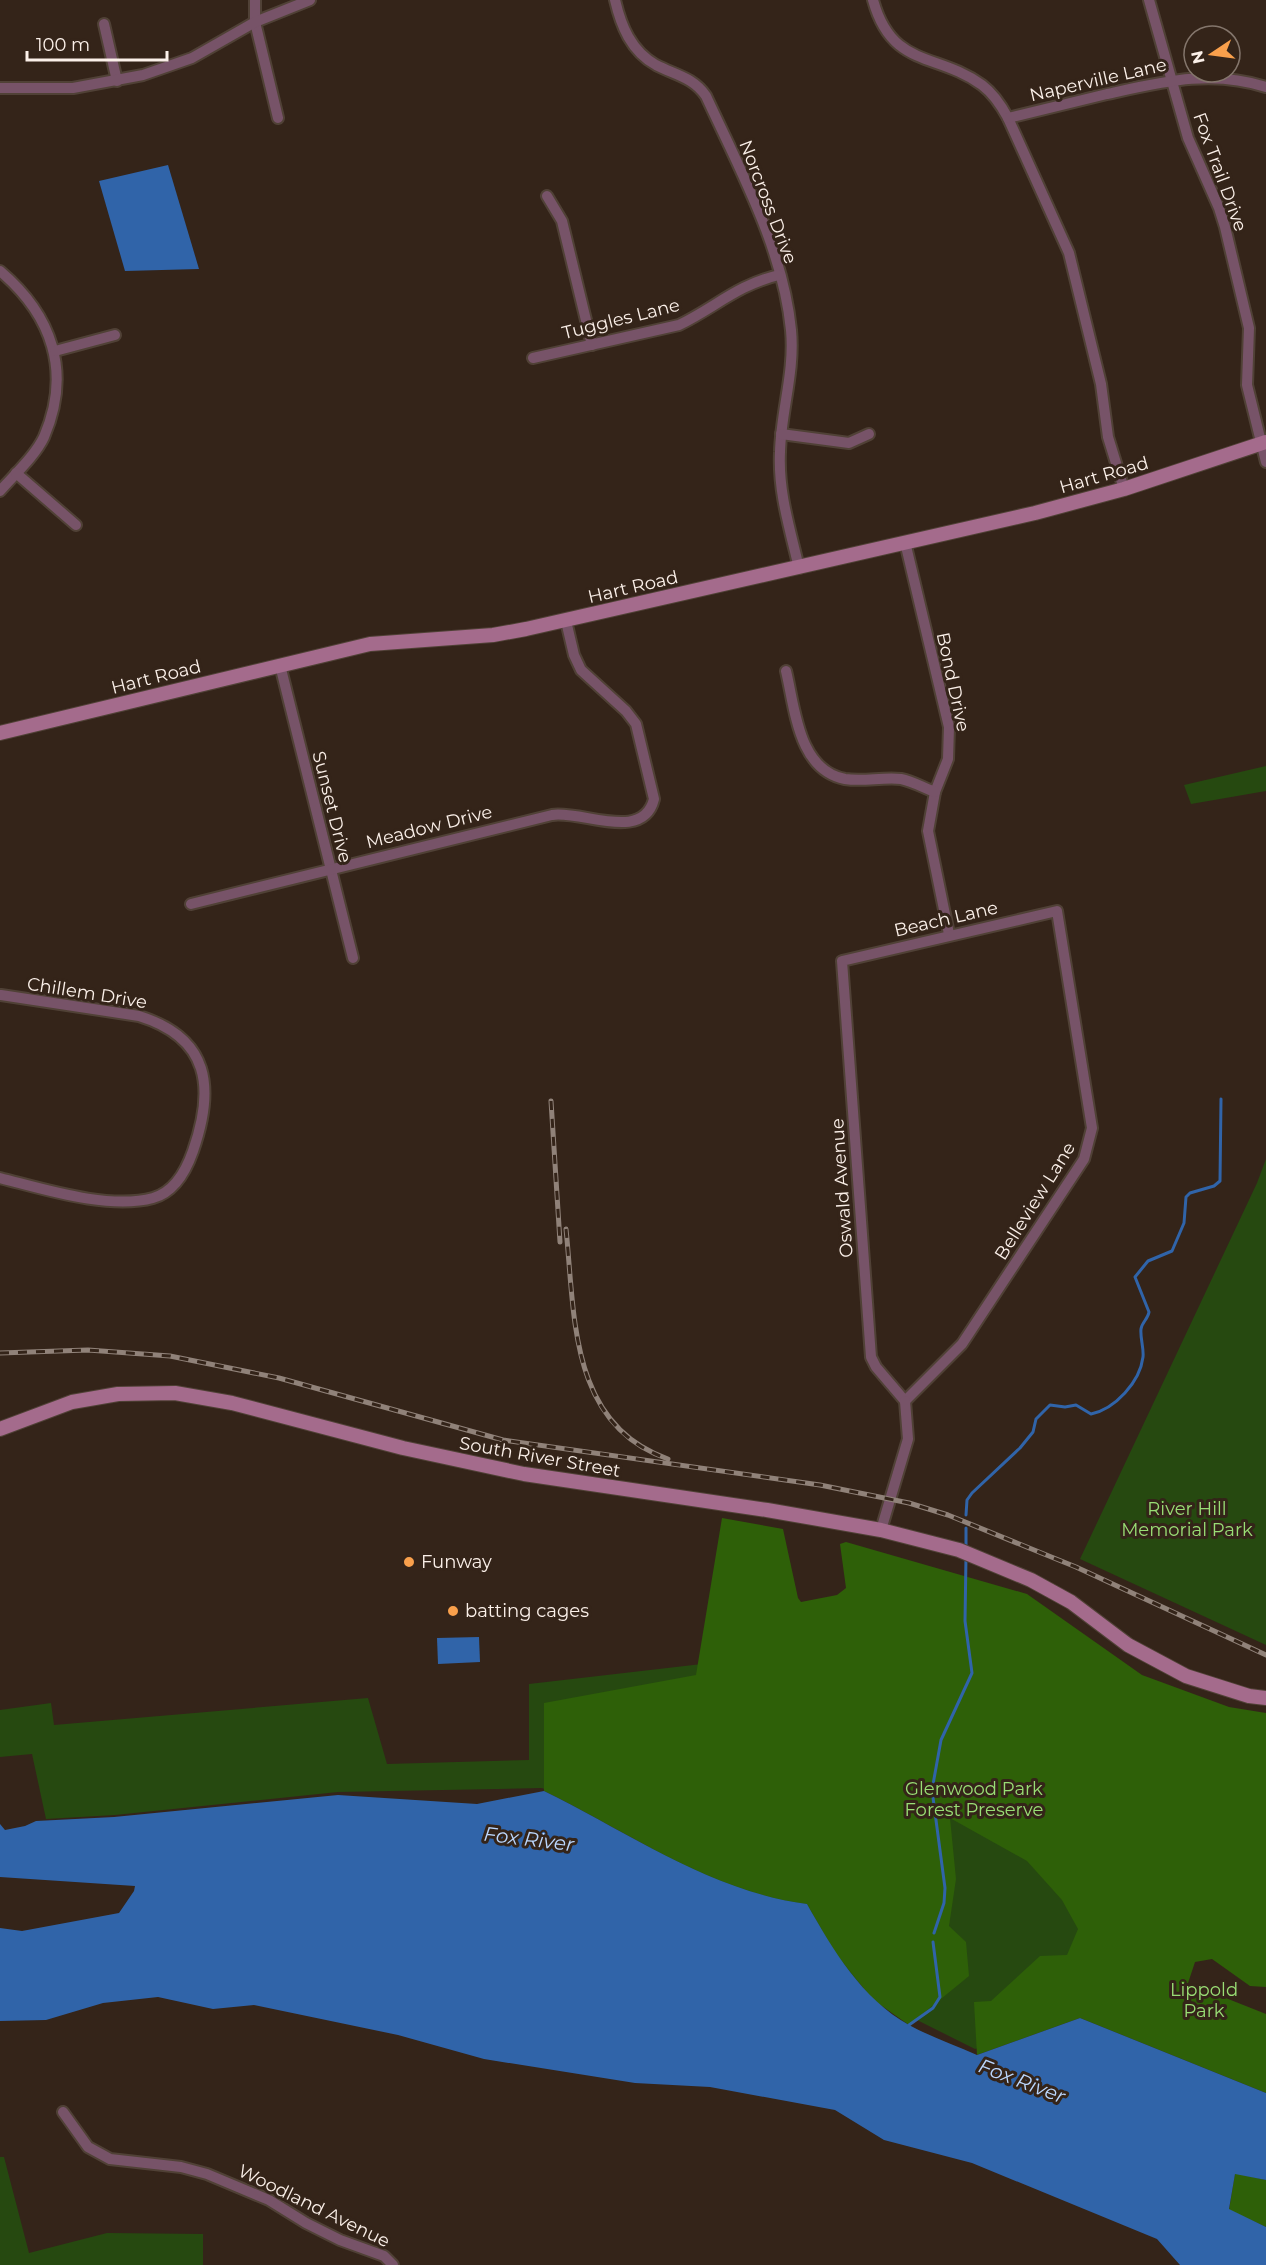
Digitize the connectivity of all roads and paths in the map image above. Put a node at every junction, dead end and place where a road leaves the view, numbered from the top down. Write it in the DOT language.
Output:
graph roads {
  1 [pos="255,0"];
  2 [pos="310,0"];
  3 [pos="615,0"];
  4 [pos="873,0"];
  5 [pos="1149,0"];
  6 [pos="255,22"];
  7 [pos="104,24"];
  8 [pos="1171,79"];
  9 [pos="117,81"];
  10 [pos="1266,87"];
  11 [pos="0,88"];
  12 [pos="278,118"];
  13 [pos="1008,118"];
  14 [pos="547,196"];
  15 [pos="0,271"];
  16 [pos="779,275"];
  17 [pos="115,335"];
  18 [pos="592,345"];
  19 [pos="55,351"];
  20 [pos="533,358"];
  21 [pos="781,434"];
  22 [pos="869,434"];
  23 [pos="1263,443"];
  24 [pos="1266,462"];
  25 [pos="16,473"];
  26 [pos="1124,489"];
  27 [pos="0,491"];
  28 [pos="76,525"];
  29 [pos="905,542"];
  30 [pos="799,568"];
  31 [pos="566,621"];
  32 [pos="280,665"];
  33 [pos="786,671"];
  34 [pos="0,733"];
  35 [pos="935,792"];
  36 [pos="331,867"];
  37 [pos="192,904"];
  38 [pos="1057,911"];
  39 [pos="949,934"];
  40 [pos="352,958"];
  41 [pos="842,961"];
  42 [pos="0,994"];
  43 [pos="0,1178"];
  44 [pos="905,1401"];
  45 [pos="0,1429"];
  46 [pos="881,1530"];
  47 [pos="1266,1698"];
  48 [pos="63,2112"];
  49 [pos="393,2265"];
  1 -- 6 [label="street"];
  2 -- 6 [label="street"];
  3 -- 16 [label="street, Norcross Drive"];
  4 -- 13 [label="street"];
  5 -- 8 [label="street, Fox Trail Drive"];
  6 -- 9 [label="street"];
  6 -- 12 [label="street"];
  7 -- 9 [label="street"];
  8 -- 10 [label="street, Naperville Lane"];
  8 -- 13 [label="street, Naperville Lane"];
  8 -- 23 [label="street, Fox Trail Drive"];
  9 -- 11 [label="street"];
  13 -- 26 [label="street"];
  14 -- 18 [label="street"];
  15 -- 19 [label="street"];
  16 -- 18 [label="street, Tuggles Lane"];
  16 -- 21 [label="street, Norcross Drive"];
  17 -- 19 [label="street"];
  18 -- 20 [label="street, Tuggles Lane"];
  19 -- 25 [label="street"];
  21 -- 22 [label="street"];
  21 -- 30 [label="street, Norcross Drive"];
  23 -- 24 [label="street, Fox Trail Drive"];
  23 -- 26 [label="main road, Hart Road"];
  25 -- 27 [label="street"];
  25 -- 28 [label="street"];
  26 -- 29 [label="main road, Hart Road"];
  29 -- 30 [label="main road, Hart Road"];
  29 -- 35 [label="street, Bond Drive"];
  30 -- 31 [label="main road, Hart Road"];
  31 -- 32 [label="main road, Hart Road"];
  31 -- 36 [label="street, Meadow Drive"];
  32 -- 34 [label="main road, Hart Road"];
  32 -- 36 [label="street, Sunset Drive"];
  33 -- 35 [label="street"];
  35 -- 39 [label="street, Bond Drive"];
  36 -- 37 [label="street, Meadow Drive"];
  36 -- 40 [label="street, Sunset Drive"];
  38 -- 39 [label="street, Beach Lane"];
  38 -- 44 [label="street, Belleview Lane"];
  39 -- 41 [label="street, Beach Lane"];
  41 -- 44 [label="street, Oswald Avenue"];
  42 -- 43 [label="street, Chillem Drive"];
  44 -- 46 [label="street"];
  45 -- 46 [label="main road, South River Street"];
  46 -- 47 [label="main road, South River Street"];
  48 -- 49 [label="street, Woodland Avenue"];
}
